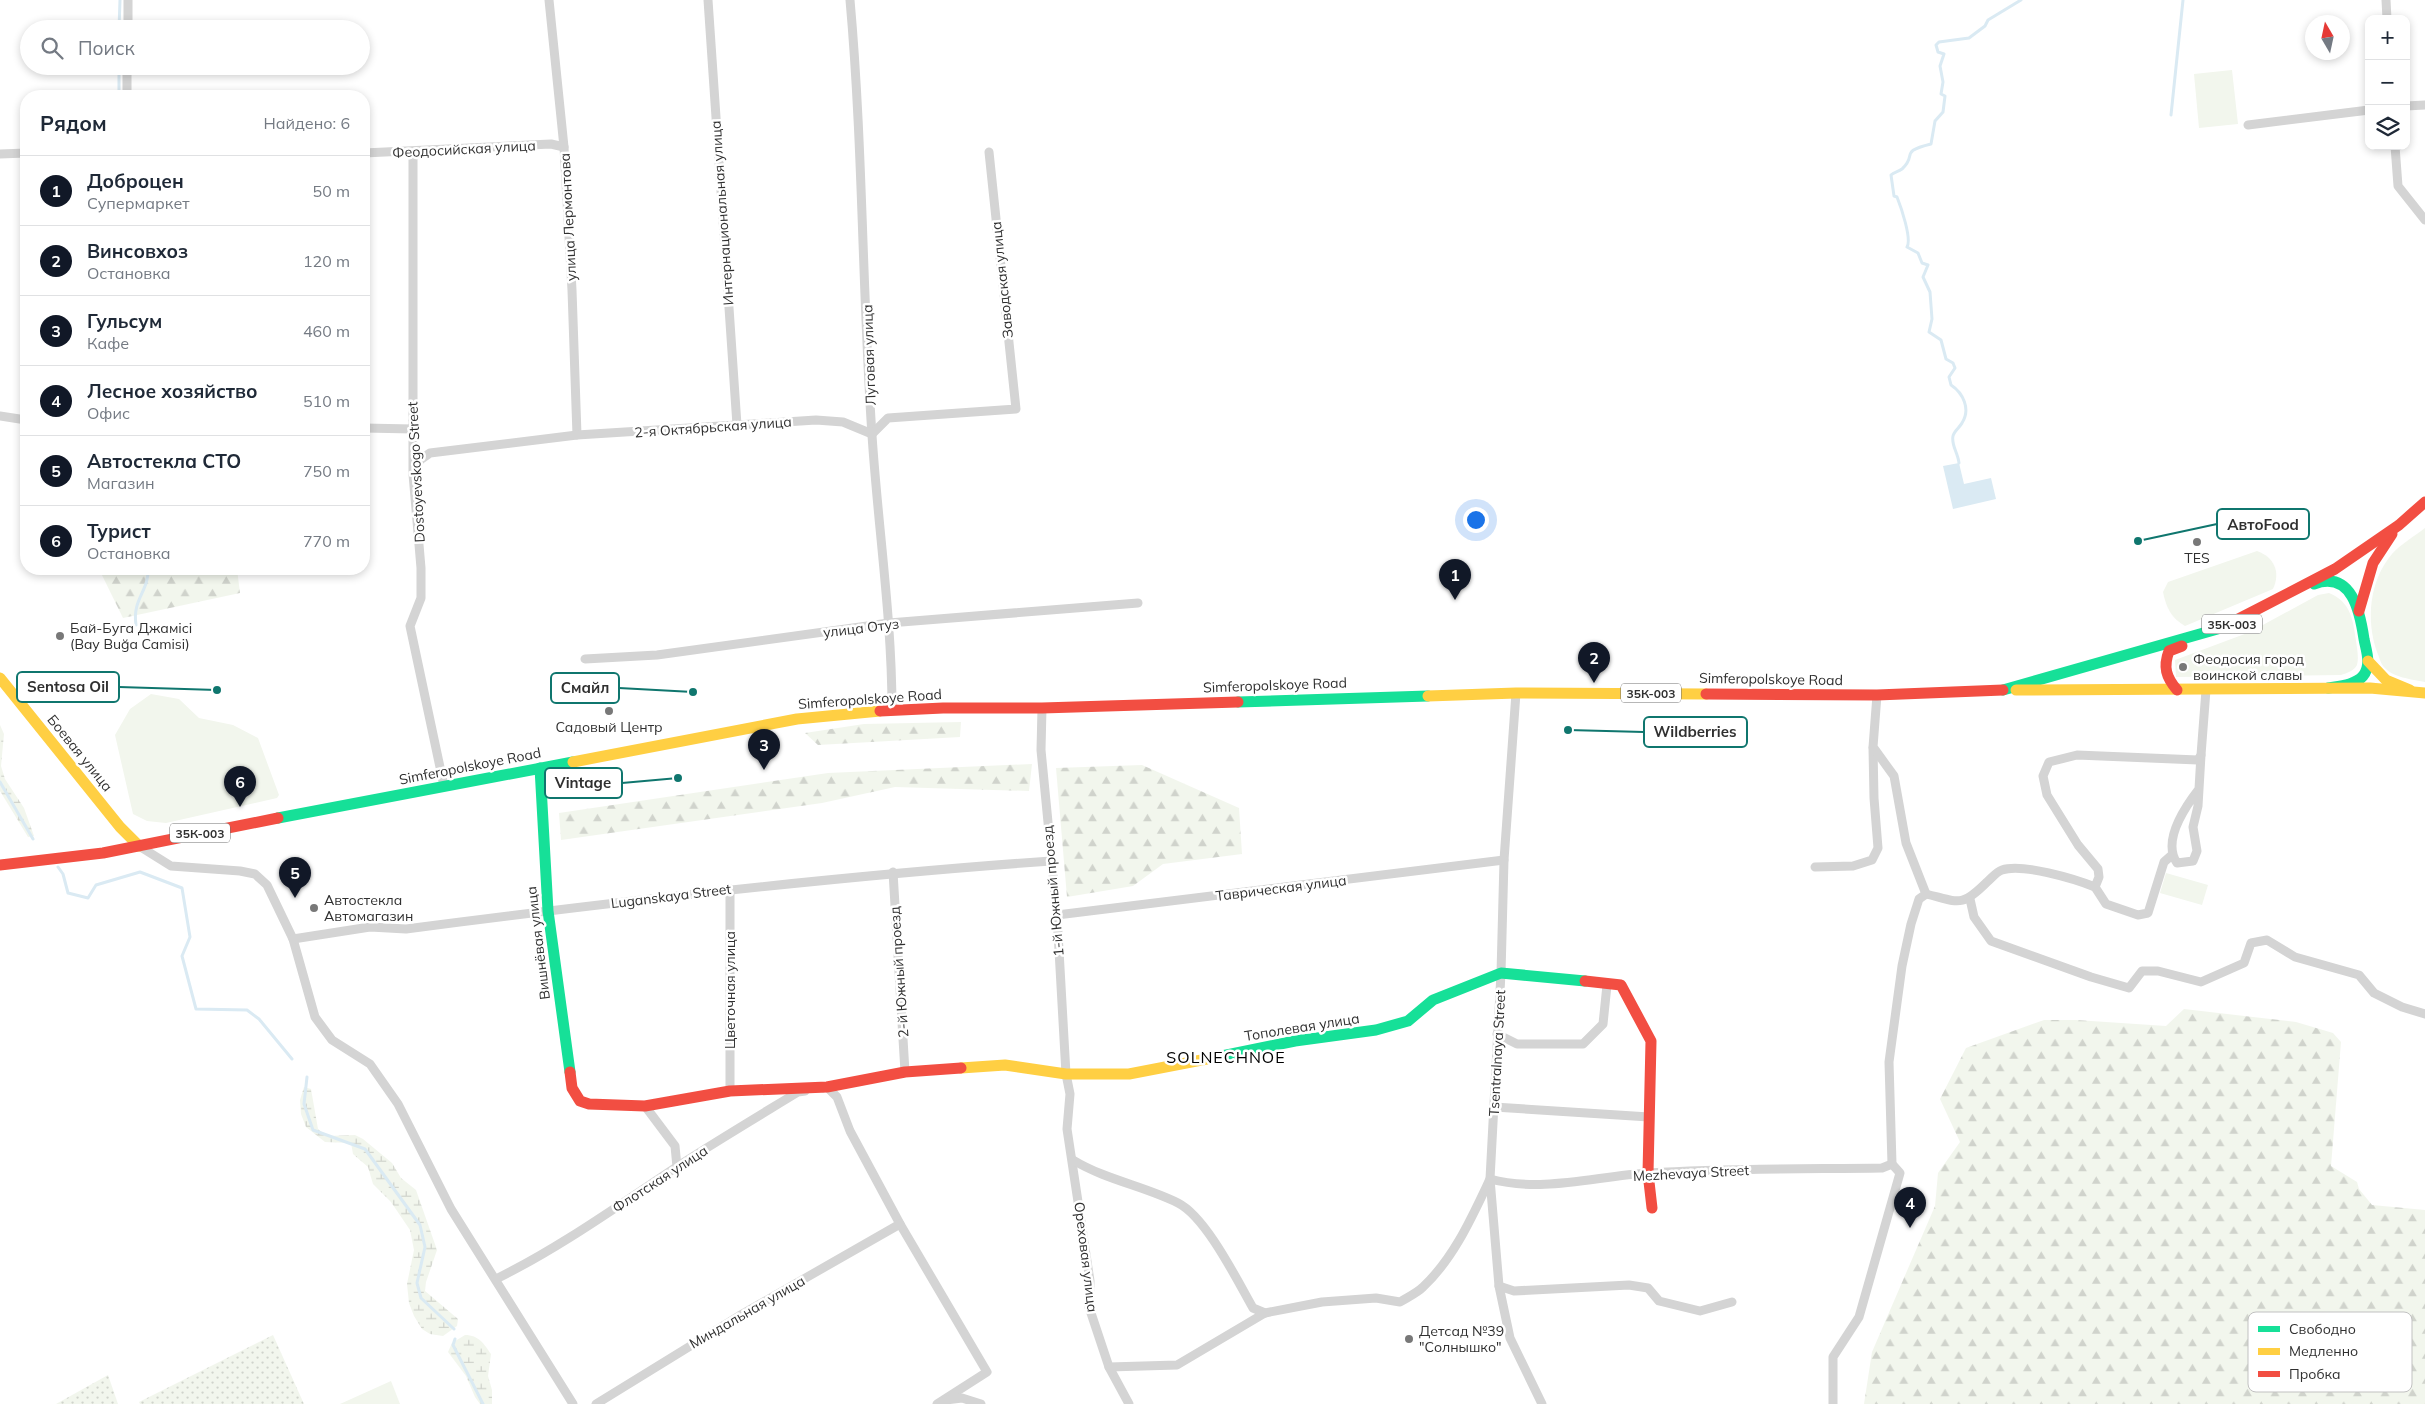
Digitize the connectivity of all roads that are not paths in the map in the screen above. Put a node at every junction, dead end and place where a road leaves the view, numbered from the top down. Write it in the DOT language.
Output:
graph roads {
  1 [pos="128,0"];
  2 [pos="549,0"];
  3 [pos="708,0"];
  4 [pos="850,0"];
  5 [pos="2386,0"];
  6 [pos="2387,15"];
  7 [pos="128,20"];
  8 [pos="127,75"];
  9 [pos="127,90"];
  10 [pos="2425,105"];
  11 [pos="2410,106"];
  12 [pos="2365,110"];
  13 [pos="2248,124"];
  14 [pos="564,148"];
  15 [pos="2395,150"];
  16 [pos="413,152"];
  17 [pos="989,152"];
  18 [pos="20,153"];
  19 [pos="370,153"];
  20 [pos="0,154"];
  21 [pos="2425,220"];
  22 [pos="0,416"];
  23 [pos="20,419"];
  24 [pos="737,425"];
  25 [pos="370,428"];
  26 [pos="413,429"];
  27 [pos="872,434"];
  28 [pos="577,435"];
  29 [pos="413,474"];
  30 [pos="2425,502"];
  31 [pos="2399,526"];
  32 [pos="2284,598"];
  33 [pos="1138,604"];
  34 [pos="2359,611"];
  35 [pos="888,623"];
  36 [pos="2186,640"];
  37 [pos="585,659"];
  38 [pos="2368,661"];
  39 [pos="0,678"];
  40 [pos="2328,688"];
  41 [pos="2003,690"];
  42 [pos="2177,690"];
  43 [pos="2206,690"];
  44 [pos="2410,690"];
  45 [pos="1516,693"];
  46 [pos="2425,693"];
  47 [pos="1877,695"];
  48 [pos="1042,708"];
  49 [pos="892,710"];
  50 [pos="1873,748"];
  51 [pos="2201,755"];
  52 [pos="540,768"];
  53 [pos="444,786"];
  54 [pos="2198,789"];
  55 [pos="139,846"];
  56 [pos="2172,855"];
  57 [pos="1504,860"];
  58 [pos="1050,861"];
  59 [pos="0,865"];
  60 [pos="1815,867"];
  61 [pos="893,872"];
  62 [pos="2096,887"];
  63 [pos="730,889"];
  64 [pos="1926,894"];
  65 [pos="1970,898"];
  66 [pos="548,910"];
  67 [pos="1057,915"];
  68 [pos="293,940"];
  69 [pos="1501,973"];
  70 [pos="1607,984"];
  71 [pos="2425,1014"];
  72 [pos="1497,1034"];
  73 [pos="906,1072"];
  74 [pos="1066,1074"];
  75 [pos="827,1087"];
  76 [pos="730,1091"];
  77 [pos="589,1104"];
  78 [pos="645,1106"];
  79 [pos="1494,1107"];
  80 [pos="1649,1117"];
  81 [pos="1073,1160"];
  82 [pos="1892,1164"];
  83 [pos="677,1167"];
  84 [pos="1648,1173"];
  85 [pos="1490,1180"];
  86 [pos="1652,1208"];
  87 [pos="900,1224"];
  88 [pos="496,1279"];
  89 [pos="1499,1286"];
  90 [pos="1732,1302"];
  91 [pos="1265,1313"];
  92 [pos="1110,1367"];
  93 [pos="940,1402"];
  94 [pos="573,1404"];
  95 [pos="596,1404"];
  96 [pos="981,1404"];
  97 [pos="1129,1404"];
  98 [pos="1542,1404"];
  99 [pos="1833,1404"];
  1 -- 7 [label="street"];
  2 -- 14 [label="street, улица Лермонтова"];
  3 -- 24 [label="street, Интернациональная улица"];
  4 -- 27 [label="street, Луговая улица"];
  5 -- 6 [label="street"];
  8 -- 9 [label="street"];
  10 -- 11 [label="street"];
  12 -- 13 [label="street"];
  14 -- 16 [label="street, Феодосийская улица"];
  14 -- 28 [label="street, улица Лермонтова"];
  15 -- 21 [label="street"];
  16 -- 19 [label="street, Феодосийская улица"];
  16 -- 26 [label="street, Dostoyevskogo Street"];
  17 -- 27 [label="street, Заводская улица"];
  18 -- 20 [label="street"];
  22 -- 23 [label="street"];
  24 -- 27 [label="street, 2-я Октябрьская улица"];
  24 -- 28 [label="street, 2-я Октябрьская улица"];
  25 -- 26 [label="street"];
  26 -- 29 [label="street, Dostoyevskogo Street"];
  27 -- 35 [label="street, Луговая улица"];
  28 -- 29 [label="street, 2-я Октябрьская улица"];
  29 -- 53 [label="street, Dostoyevskogo Street"];
  30 -- 31 [label="main road, 35К-003"];
  31 -- 32 [label="main road, 35К-003"];
  31 -- 34 [label="main road"];
  32 -- 34 [label="main road"];
  32 -- 36 [label="main road, 35К-003"];
  33 -- 35 [label="street, улица Отуз"];
  34 -- 38 [label="main road"];
  35 -- 37 [label="street, улица Отуз"];
  35 -- 49 [label="street, Луговая улица"];
  36 -- 41 [label="main road, 35К-003"];
  36 -- 42 [label="main road"];
  38 -- 40 [label="main road"];
  38 -- 44 [label="main road"];
  39 -- 55 [label="main road, Боевая улица"];
  40 -- 43 [label="main road, Simferopolskoye Road"];
  40 -- 44 [label="main road, Simferopolskoye Road"];
  41 -- 42 [label="main road, Simferopolskoye Road"];
  41 -- 47 [label="main road, Simferopolskoye Road / 35К-003"];
  42 -- 43 [label="main road, Simferopolskoye Road"];
  43 -- 51 [label="street"];
  44 -- 46 [label="main road, Simferopolskoye Road"];
  45 -- 47 [label="main road, Simferopolskoye Road / 35К-003"];
  45 -- 48 [label="main road, Simferopolskoye Road / 35К-003"];
  45 -- 57 [label="street, Tsentralnaya Street"];
  47 -- 50 [label="street"];
  48 -- 49 [label="main road, Simferopolskoye Road / 35К-003"];
  48 -- 58 [label="street, 1-й Южный проезд"];
  49 -- 52 [label="main road, Simferopolskoye Road / 35К-003"];
  50 -- 60 [label="street"];
  50 -- 64 [label="street"];
  51 -- 54 [label="street"];
  51 -- 62 [label="street"];
  52 -- 53 [label="main road, Simferopolskoye Road / 35К-003"];
  52 -- 66 [label="main road, Вишнёвая улица"];
  53 -- 55 [label="main road, Simferopolskoye Road / 35К-003"];
  54 -- 56 [label="street"];
  54 -- 56 [label="street"];
  55 -- 59 [label="main road, 35К-003"];
  55 -- 68 [label="street"];
  56 -- 62 [label="street"];
  57 -- 67 [label="street, Таврическая улица"];
  57 -- 69 [label="street, Tsentralnaya Street"];
  58 -- 61 [label="street, Luganskaya Street"];
  58 -- 67 [label="street, 1-й Южный проезд"];
  61 -- 63 [label="street, Luganskaya Street"];
  61 -- 73 [label="street, 2-й Южный проезд"];
  62 -- 65 [label="street"];
  63 -- 66 [label="street, Luganskaya Street"];
  63 -- 76 [label="street, Цветочная улица"];
  64 -- 65 [label="street"];
  64 -- 82 [label="street"];
  65 -- 71 [label="street"];
  66 -- 68 [label="street, Luganskaya Street"];
  66 -- 77 [label="main road, Вишнёвая улица"];
  67 -- 74 [label="street, 1-й Южный проезд"];
  68 -- 88 [label="street"];
  69 -- 70 [label="main road"];
  69 -- 72 [label="street, Tsentralnaya Street"];
  69 -- 74 [label="main road, Тополевая улица"];
  70 -- 72 [label="street"];
  70 -- 80 [label="main road"];
  72 -- 79 [label="street, Tsentralnaya Street"];
  73 -- 74 [label="main road, Тополевая улица"];
  73 -- 75 [label="main road, Тополевая улица"];
  74 -- 81 [label="street, Ореховая улица"];
  75 -- 76 [label="main road, Тополевая улица"];
  75 -- 83 [label="street, Флотская улица"];
  75 -- 87 [label="street"];
  76 -- 78 [label="main road, Тополевая улица"];
  77 -- 78 [label="main road, Тополевая улица"];
  78 -- 83 [label="street"];
  79 -- 80 [label="street"];
  79 -- 85 [label="street, Tsentralnaya Street"];
  80 -- 84 [label="main road"];
  81 -- 91 [label="street"];
  81 -- 92 [label="street, Ореховая улица"];
  82 -- 84 [label="street, Mezhevaya Street"];
  82 -- 99 [label="street"];
  83 -- 88 [label="street, Флотская улица"];
  84 -- 85 [label="street, Mezhevaya Street"];
  84 -- 86 [label="main road"];
  85 -- 89 [label="street, Tsentralnaya Street"];
  85 -- 91 [label="street"];
  87 -- 93 [label="street"];
  87 -- 95 [label="street, Миндальная улица"];
  88 -- 94 [label="street"];
  89 -- 90 [label="street"];
  89 -- 98 [label="street, Tsentralnaya Street"];
  91 -- 92 [label="street"];
  92 -- 97 [label="street, Ореховая улица"];
  93 -- 96 [label="street"];
}
